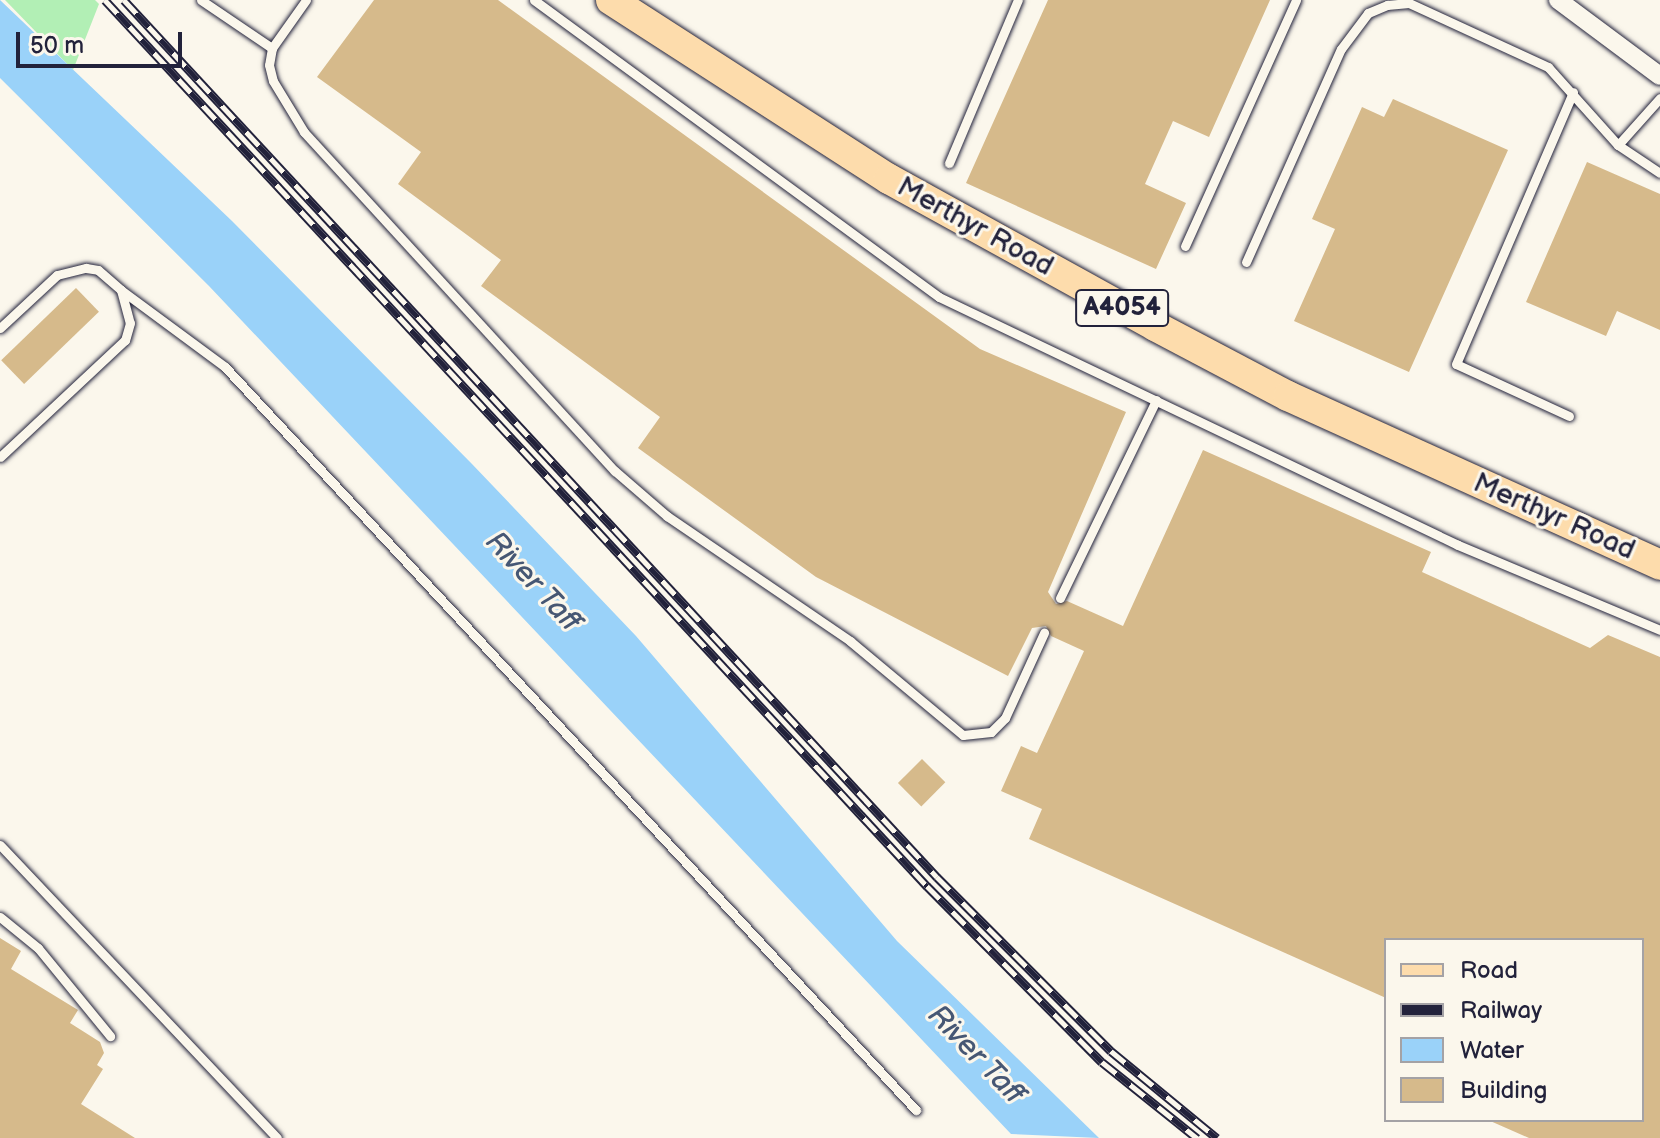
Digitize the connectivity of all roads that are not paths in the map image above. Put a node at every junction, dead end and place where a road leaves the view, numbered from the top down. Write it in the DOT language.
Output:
graph roads {
  1 [pos="201,0"];
  2 [pos="306,0"];
  3 [pos="534,0"];
  4 [pos="611,0"];
  5 [pos="1018,0"];
  6 [pos="1296,0"];
  7 [pos="1558,0"];
  8 [pos="272,48"];
  9 [pos="1660,76"];
  10 [pos="1573,92"];
  11 [pos="1660,98"];
  12 [pos="1618,145"];
  13 [pos="949,163"];
  14 [pos="1660,173"];
  15 [pos="1185,246"];
  16 [pos="1246,262"];
  17 [pos="121,290"];
  18 [pos="0,328"];
  19 [pos="1156,400"];
  20 [pos="1569,416"];
  21 [pos="0,457"];
  22 [pos="1660,565"];
  23 [pos="1060,598"];
  24 [pos="1660,630"];
  25 [pos="1044,633"];
  26 [pos="0,845"];
  27 [pos="0,917"];
  28 [pos="110,1036"];
  29 [pos="916,1110"];
  30 [pos="277,1138"];
  1 -- 8 [label="lane"];
  2 -- 8 [label="lane"];
  3 -- 19 [label="lane"];
  4 -- 22 [label="main road, Merthyr Road / A4054"];
  5 -- 13 [label="lane"];
  6 -- 15 [label="lane"];
  7 -- 9 [label="street"];
  8 -- 25 [label="lane"];
  10 -- 12 [label="lane"];
  10 -- 16 [label="lane"];
  10 -- 20 [label="lane"];
  11 -- 12 [label="lane"];
  12 -- 14 [label="lane"];
  17 -- 18 [label="lane"];
  17 -- 21 [label="lane"];
  17 -- 29 [label="lane"];
  19 -- 23 [label="lane"];
  19 -- 24 [label="lane"];
  26 -- 30 [label="lane"];
  27 -- 28 [label="lane"];
}
